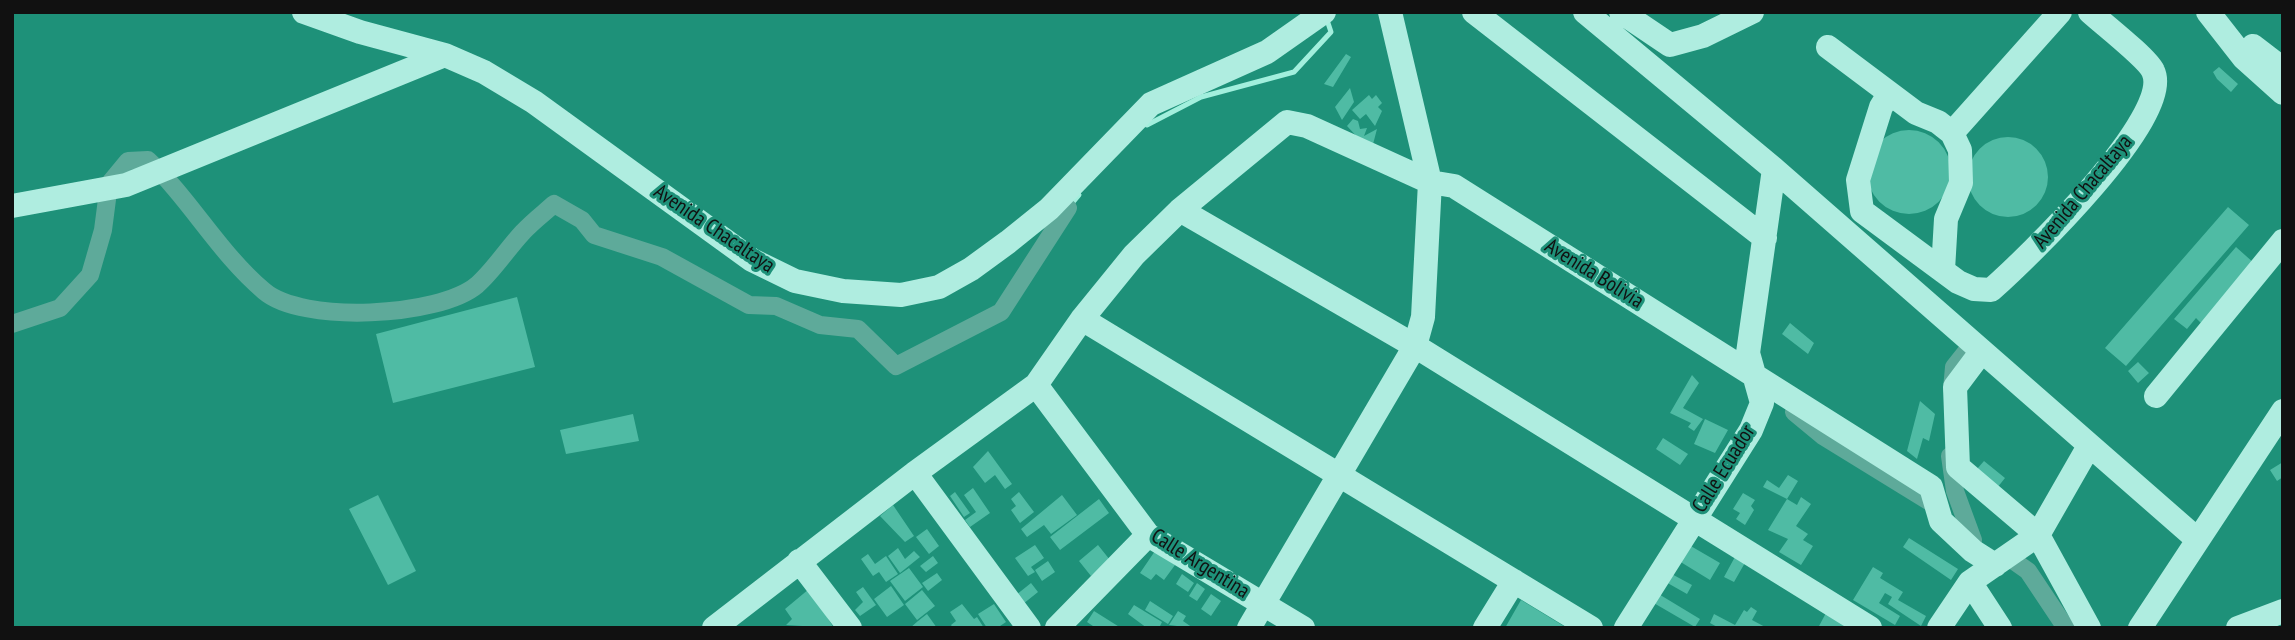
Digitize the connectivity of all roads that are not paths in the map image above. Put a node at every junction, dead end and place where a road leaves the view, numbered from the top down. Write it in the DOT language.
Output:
graph roads {
  1 [pos="304,12"];
  2 [pos="1324,12"];
  3 [pos="1390,12"];
  4 [pos="1474,12"];
  5 [pos="1585,12"];
  6 [pos="1621,12"];
  7 [pos="1752,12"];
  8 [pos="2060,12"];
  9 [pos="2090,12"];
  10 [pos="2222,18"];
  11 [pos="1294,21"];
  12 [pos="1828,47"];
  13 [pos="444,55"];
  14 [pos="2283,69"];
  15 [pos="2283,93"];
  16 [pos="1889,94"];
  17 [pos="1952,134"];
  18 [pos="1774,169"];
  19 [pos="1430,182"];
  20 [pos="12,206"];
  21 [pos="1180,210"];
  22 [pos="1765,239"];
  23 [pos="2283,241"];
  24 [pos="1943,270"];
  25 [pos="1082,319"];
  26 [pos="1415,346"];
  27 [pos="1982,351"];
  28 [pos="1755,374"];
  29 [pos="1035,385"];
  30 [pos="2156,396"];
  31 [pos="2283,411"];
  32 [pos="2089,446"];
  33 [pos="915,473"];
  34 [pos="1339,475"];
  35 [pos="1693,519"];
  36 [pos="1148,535"];
  37 [pos="2038,535"];
  38 [pos="2198,540"];
  39 [pos="799,561"];
  40 [pos="1995,565"];
  41 [pos="1514,581"];
  42 [pos="1970,582"];
  43 [pos="1264,603"];
  44 [pos="2283,611"];
  45 [pos="715,628"];
  46 [pos="850,628"];
  47 [pos="1029,628"];
  48 [pos="1057,628"];
  49 [pos="1249,628"];
  50 [pos="1303,628"];
  51 [pos="1485,628"];
  52 [pos="1591,628"];
  53 [pos="1626,628"];
  54 [pos="1870,628"];
  55 [pos="1939,628"];
  56 [pos="2000,628"];
  57 [pos="2089,628"];
  58 [pos="2140,628"];
  59 [pos="2238,628"];
  1 -- 13 [label="street, Avenida Chacaltaya"];
  2 -- 11 [label="street, Avenida Chacaltaya"];
  3 -- 19 [label="street"];
  4 -- 22 [label="street"];
  5 -- 18 [label="street"];
  6 -- 7 [label="street"];
  8 -- 17 [label="street"];
  9 -- 24 [label="street, Avenida Chacaltaya"];
  10 -- 14 [label="street"];
  10 -- 15 [label="street"];
  11 -- 13 [label="street, Avenida Chacaltaya"];
  12 -- 16 [label="street"];
  13 -- 20 [label="street"];
  16 -- 17 [label="street"];
  16 -- 24 [label="street, Avenida Chacaltaya"];
  17 -- 24 [label="street"];
  18 -- 22 [label="street, Calle Ecuador"];
  18 -- 27 [label="street"];
  19 -- 21 [label="street, Avenida Bolivia"];
  19 -- 26 [label="street"];
  19 -- 28 [label="street, Avenida Bolivia"];
  21 -- 25 [label="street"];
  21 -- 26 [label="street"];
  22 -- 28 [label="street, Calle Ecuador"];
  23 -- 30 [label="street"];
  25 -- 29 [label="street"];
  25 -- 34 [label="street"];
  26 -- 34 [label="street"];
  26 -- 35 [label="street"];
  27 -- 32 [label="street"];
  27 -- 37 [label="street"];
  28 -- 35 [label="street, Calle Ecuador"];
  28 -- 40 [label="street, Avenida Bolivia"];
  29 -- 33 [label="street"];
  29 -- 36 [label="street, Calle Argentina"];
  31 -- 38 [label="street"];
  32 -- 37 [label="street"];
  32 -- 38 [label="street"];
  33 -- 39 [label="street"];
  33 -- 47 [label="street"];
  34 -- 41 [label="street"];
  34 -- 43 [label="street"];
  35 -- 53 [label="street, Calle Ecuador"];
  35 -- 54 [label="street"];
  36 -- 43 [label="street, Calle Argentina"];
  36 -- 48 [label="street"];
  37 -- 40 [label="street"];
  37 -- 57 [label="street"];
  38 -- 58 [label="street"];
  39 -- 45 [label="street"];
  39 -- 46 [label="street"];
  40 -- 42 [label="street"];
  41 -- 51 [label="street"];
  41 -- 52 [label="street"];
  42 -- 55 [label="street"];
  42 -- 56 [label="street"];
  43 -- 49 [label="street"];
  43 -- 50 [label="street, Calle Argentina"];
  44 -- 59 [label="street"];
}
